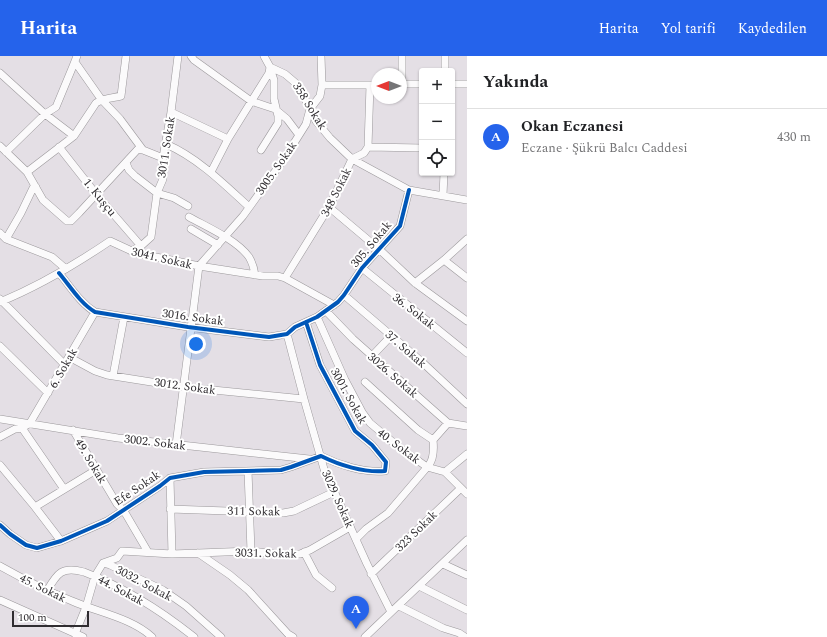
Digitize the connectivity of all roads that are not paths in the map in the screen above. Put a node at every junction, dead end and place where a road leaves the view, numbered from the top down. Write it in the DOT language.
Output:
graph roads {
  1 [pos="126,56"];
  2 [pos="178,56"];
  3 [pos="191,56"];
  4 [pos="264,56"];
  5 [pos="268,56"];
  6 [pos="321,56"];
  7 [pos="402,56"];
  8 [pos="445,56"];
  9 [pos="76,59"];
  10 [pos="270,67"];
  11 [pos="402,68"];
  12 [pos="445,68"];
  13 [pos="0,73"];
  14 [pos="407,84"];
  15 [pos="419,84"];
  16 [pos="455,84"];
  17 [pos="467,84"];
  18 [pos="322,85"];
  19 [pos="371,85"];
  20 [pos="101,99"];
  21 [pos="251,102"];
  22 [pos="371,104"];
  23 [pos="275,109"];
  24 [pos="310,109"];
  25 [pos="171,112"];
  26 [pos="45,114"];
  27 [pos="299,135"];
  28 [pos="74,136"];
  29 [pos="228,139"];
  30 [pos="166,144"];
  31 [pos="0,146"];
  32 [pos="368,146"];
  33 [pos="59,147"];
  34 [pos="419,148"];
  35 [pos="143,150"];
  36 [pos="261,150"];
  37 [pos="6,152"];
  38 [pos="163,158"];
  39 [pos="352,159"];
  40 [pos="126,163"];
  41 [pos="27,172"];
  42 [pos="211,172"];
  43 [pos="444,176"];
  44 [pos="36,187"];
  45 [pos="409,190"];
  46 [pos="157,193"];
  47 [pos="96,194"];
  48 [pos="443,195"];
  49 [pos="467,200"];
  50 [pos="188,206"];
  51 [pos="249,207"];
  52 [pos="329,207"];
  53 [pos="189,217"];
  54 [pos="191,229"];
  55 [pos="0,233"];
  56 [pos="225,237"];
  57 [pos="6,239"];
  58 [pos="467,239"];
  59 [pos="218,245"];
  60 [pos="141,246"];
  61 [pos="380,250"];
  62 [pos="130,251"];
  63 [pos="444,260"];
  64 [pos="199,266"];
  65 [pos="362,268"];
  66 [pos="66,269"];
  67 [pos="59,273"];
  68 [pos="255,274"];
  69 [pos="285,278"];
  70 [pos="467,278"];
  71 [pos="415,283"];
  72 [pos="344,295"];
  73 [pos="1,300"];
  74 [pos="334,305"];
  75 [pos="326,311"];
  76 [pos="95,312"];
  77 [pos="124,317"];
  78 [pos="317,317"];
  79 [pos="467,321"];
  80 [pos="306,322"];
  81 [pos="191,328"];
  82 [pos="287,334"];
  83 [pos="390,336"];
  84 [pos="0,346"];
  85 [pos="467,353"];
  86 [pos="372,356"];
  87 [pos="69,357"];
  88 [pos="65,365"];
  89 [pos="113,376"];
  90 [pos="365,382"];
  91 [pos="183,387"];
  92 [pos="48,393"];
  93 [pos="304,399"];
  94 [pos="467,404"];
  95 [pos="0,419"];
  96 [pos="30,423"];
  97 [pos="448,423"];
  98 [pos="467,426"];
  99 [pos="22,428"];
  100 [pos="73,430"];
  101 [pos="0,437"];
  102 [pos="433,440"];
  103 [pos="176,445"];
  104 [pos="467,454"];
  105 [pos="320,456"];
  106 [pos="310,459"];
  107 [pos="0,465"];
  108 [pos="427,467"];
  109 [pos="96,470"];
  110 [pos="248,471"];
  111 [pos="445,472"];
  112 [pos="170,478"];
  113 [pos="461,488"];
  114 [pos="64,489"];
  115 [pos="334,492"];
  116 [pos="467,494"];
  117 [pos="35,507"];
  118 [pos="123,509"];
  119 [pos="170,509"];
  120 [pos="250,512"];
  121 [pos="0,525"];
  122 [pos="350,527"];
  123 [pos="356,539"];
  124 [pos="467,540"];
  125 [pos="61,541"];
  126 [pos="251,551"];
  127 [pos="148,552"];
  128 [pos="304,552"];
  129 [pos="198,553"];
  130 [pos="172,554"];
  131 [pos="103,563"];
  132 [pos="443,564"];
  133 [pos="0,566"];
  134 [pos="371,574"];
  135 [pos="467,575"];
  136 [pos="95,576"];
  137 [pos="419,586"];
  138 [pos="332,588"];
  139 [pos="48,590"];
  140 [pos="0,600"];
  141 [pos="399,606"];
  142 [pos="86,607"];
  143 [pos="467,610"];
  144 [pos="391,612"];
  145 [pos="75,634"];
  146 [pos="84,637"];
  147 [pos="152,637"];
  148 [pos="194,637"];
  149 [pos="221,637"];
  150 [pos="293,637"];
  151 [pos="366,637"];
  152 [pos="466,637"];
  1 -- 20 [label="street"];
  2 -- 25 [label="street, 3011. Sokak"];
  3 -- 21 [label="street"];
  4 -- 10 [label="street"];
  5 -- 10 [label="street"];
  6 -- 18 [label="street, 3005. Sokak"];
  7 -- 11 [label="street"];
  8 -- 12 [label="street"];
  9 -- 20 [label="street"];
  9 -- 26 [label="street"];
  10 -- 21 [label="street"];
  10 -- 23 [label="street"];
  10 -- 24 [label="street, 358 Sokak"];
  13 -- 26 [label="street"];
  14 -- 15 [label="street"];
  16 -- 17 [label="street"];
  18 -- 19 [label="street"];
  18 -- 24 [label="street, 3005. Sokak"];
  20 -- 28 [label="street"];
  20 -- 35 [label="street"];
  21 -- 23 [label="street"];
  21 -- 29 [label="street"];
  22 -- 32 [label="street"];
  23 -- 27 [label="street"];
  23 -- 36 [label="street"];
  24 -- 27 [label="street, 3005. Sokak"];
  24 -- 39 [label="street, 358 Sokak"];
  25 -- 29 [label="street"];
  25 -- 30 [label="street, 3011. Sokak"];
  26 -- 28 [label="street"];
  26 -- 37 [label="street"];
  27 -- 51 [label="street, 3005. Sokak"];
  28 -- 33 [label="street"];
  29 -- 42 [label="street"];
  30 -- 38 [label="street, 3011. Sokak"];
  30 -- 42 [label="street"];
  31 -- 37 [label="street"];
  32 -- 34 [label="street"];
  32 -- 39 [label="street"];
  33 -- 41 [label="street"];
  33 -- 47 [label="street, 1. Kuşçu"];
  35 -- 38 [label="street"];
  35 -- 40 [label="street"];
  37 -- 41 [label="street"];
  38 -- 46 [label="street, 3011. Sokak"];
  39 -- 45 [label="street, 348 Sokak"];
  39 -- 52 [label="street, 348 Sokak"];
  40 -- 46 [label="street"];
  40 -- 47 [label="street"];
  41 -- 44 [label="street"];
  42 -- 51 [label="street"];
  43 -- 48 [label="street"];
  44 -- 47 [label="street"];
  44 -- 57 [label="street"];
  45 -- 48 [label="street"];
  45 -- 61 [label="street, 305. Sokak"];
  46 -- 50 [label="street"];
  46 -- 60 [label="street, 3011. Sokak"];
  47 -- 60 [label="street, 1. Kuşçu"];
  48 -- 49 [label="street"];
  51 -- 56 [label="street, 3005. Sokak"];
  52 -- 61 [label="street"];
  52 -- 69 [label="street, 348 Sokak"];
  53 -- 56 [label="street"];
  54 -- 59 [label="street"];
  55 -- 57 [label="street"];
  56 -- 59 [label="street, 3005. Sokak"];
  56 -- 68 [label="street"];
  57 -- 66 [label="street"];
  58 -- 63 [label="street"];
  59 -- 64 [label="street, 3005. Sokak"];
  60 -- 62 [label="street"];
  61 -- 65 [label="street, 305. Sokak"];
  61 -- 71 [label="street"];
  62 -- 64 [label="street, 3041. Sokak"];
  62 -- 66 [label="street, 3041. Sokak"];
  63 -- 70 [label="street"];
  63 -- 71 [label="street"];
  64 -- 68 [label="street, 3041. Sokak"];
  64 -- 81 [label="street"];
  65 -- 72 [label="street, 305. Sokak"];
  65 -- 85 [label="street, 36. Sokak"];
  66 -- 67 [label="street, 3041. Sokak"];
  67 -- 73 [label="street, 3041. Sokak"];
  67 -- 76 [label="street"];
  68 -- 69 [label="street, 3041. Sokak"];
  69 -- 74 [label="street, 3041. Sokak"];
  71 -- 79 [label="street"];
  72 -- 74 [label="street, 305. Sokak"];
  72 -- 83 [label="street, 37. Sokak"];
  73 -- 88 [label="street"];
  74 -- 75 [label="street, 3016. Sokak"];
  75 -- 78 [label="street, 3016. Sokak"];
  75 -- 86 [label="street, 3026. Sokak"];
  76 -- 77 [label="street, 3016. Sokak"];
  76 -- 87 [label="street, 6. Sokak"];
  77 -- 81 [label="street, 3016. Sokak"];
  77 -- 89 [label="street"];
  78 -- 80 [label="street, 3016. Sokak"];
  78 -- 108 [label="street, 40. Sokak"];
  80 -- 82 [label="street, 3016. Sokak"];
  80 -- 105 [label="street, 3001. Sokak"];
  81 -- 82 [label="street, 3016. Sokak"];
  81 -- 91 [label="street"];
  82 -- 93 [label="street, 3029. Sokak"];
  83 -- 86 [label="street"];
  83 -- 94 [label="street, 37. Sokak"];
  84 -- 92 [label="street"];
  86 -- 97 [label="street, 3026. Sokak"];
  87 -- 88 [label="street, 6. Sokak"];
  87 -- 89 [label="street, 3012. Sokak"];
  88 -- 92 [label="street, 6. Sokak"];
  89 -- 91 [label="street, 3012. Sokak"];
  90 -- 102 [label="street"];
  91 -- 93 [label="street, 3012. Sokak"];
  91 -- 103 [label="street"];
  92 -- 96 [label="street, 6. Sokak"];
  93 -- 105 [label="street, 3029. Sokak"];
  95 -- 96 [label="street, 3002. Sokak"];
  96 -- 99 [label="street"];
  96 -- 100 [label="street, 3002. Sokak"];
  97 -- 98 [label="street"];
  97 -- 102 [label="street"];
  99 -- 101 [label="street"];
  99 -- 114 [label="street"];
  100 -- 103 [label="street, 3002. Sokak"];
  100 -- 109 [label="street, 49. Sokak"];
  102 -- 108 [label="street"];
  103 -- 106 [label="street, 3002. Sokak"];
  104 -- 111 [label="street"];
  105 -- 106 [label="street, Efe Sokak"];
  105 -- 115 [label="street, 3029. Sokak"];
  106 -- 110 [label="street, Efe Sokak"];
  107 -- 117 [label="street"];
  108 -- 111 [label="street, 40. Sokak"];
  108 -- 123 [label="street"];
  109 -- 114 [label="street"];
  109 -- 118 [label="street, 49. Sokak"];
  110 -- 112 [label="street, Efe Sokak"];
  110 -- 120 [label="street"];
  111 -- 113 [label="street, 40. Sokak"];
  112 -- 118 [label="street, Efe Sokak"];
  112 -- 119 [label="street"];
  113 -- 116 [label="street, 40. Sokak"];
  113 -- 134 [label="street, 323 Sokak"];
  114 -- 117 [label="street"];
  115 -- 120 [label="street, 311 Sokak"];
  115 -- 122 [label="street, 3029. Sokak"];
  117 -- 125 [label="street"];
  118 -- 125 [label="street, Efe Sokak"];
  118 -- 127 [label="street, 49. Sokak"];
  119 -- 120 [label="street, 311 Sokak"];
  119 -- 130 [label="street"];
  120 -- 126 [label="street"];
  121 -- 125 [label="street, Efe Sokak"];
  122 -- 123 [label="street, 3029. Sokak"];
  122 -- 128 [label="street, 3031. Sokak"];
  123 -- 134 [label="street, 3029. Sokak"];
  124 -- 132 [label="street"];
  126 -- 128 [label="street, 3031. Sokak"];
  126 -- 129 [label="street, 3031. Sokak"];
  127 -- 130 [label="street, 3031. Sokak"];
  127 -- 131 [label="street, 3031. Sokak"];
  128 -- 138 [label="street"];
  129 -- 130 [label="street, 3031. Sokak"];
  129 -- 150 [label="street"];
  131 -- 136 [label="street"];
  131 -- 149 [label="street, 3032. Sokak"];
  132 -- 135 [label="street"];
  132 -- 137 [label="street"];
  133 -- 139 [label="street, 45. Sokak"];
  134 -- 144 [label="street, 3029. Sokak"];
  136 -- 139 [label="street, 44. Sokak"];
  136 -- 142 [label="street"];
  136 -- 148 [label="street, 44. Sokak"];
  137 -- 141 [label="street"];
  137 -- 143 [label="street"];
  139 -- 142 [label="street, 45. Sokak"];
  140 -- 145 [label="street"];
  141 -- 144 [label="street"];
  141 -- 152 [label="street"];
  142 -- 145 [label="street"];
  142 -- 147 [label="street, 45. Sokak"];
  144 -- 151 [label="street"];
  145 -- 146 [label="street"];
}
